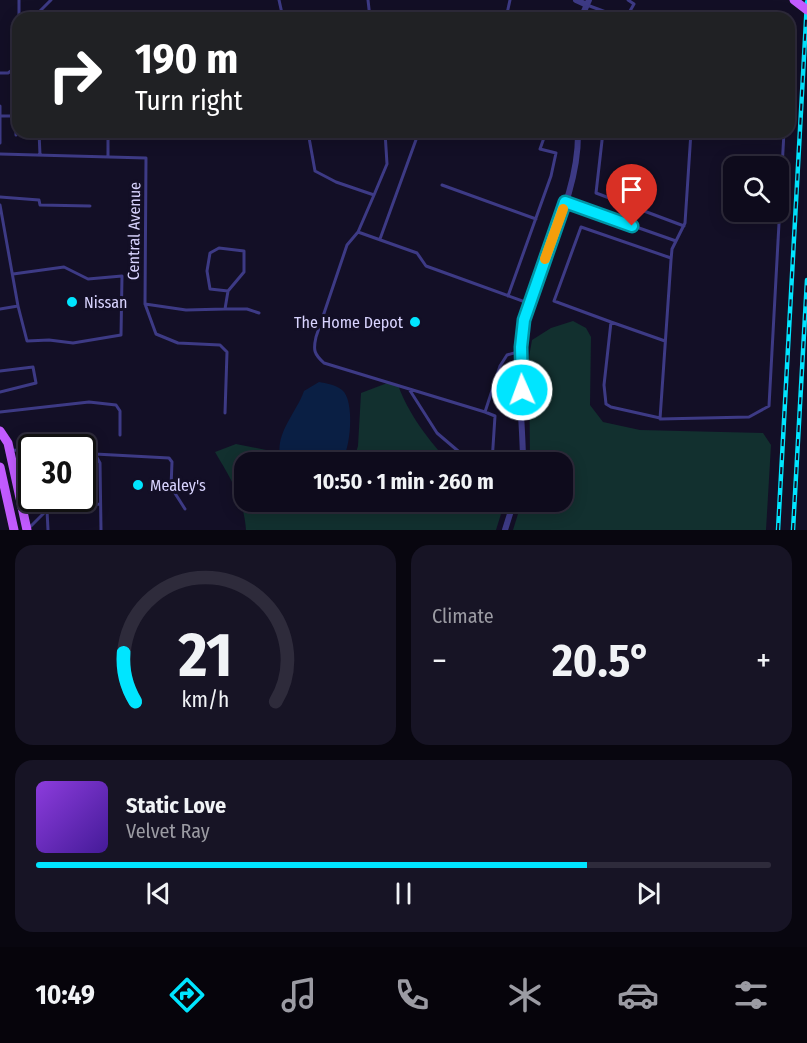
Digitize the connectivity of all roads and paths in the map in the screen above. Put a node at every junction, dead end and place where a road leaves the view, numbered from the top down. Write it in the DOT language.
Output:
graph roads {
  1 [pos="51,0"];
  2 [pos="576,0"];
  3 [pos="628,0"];
  4 [pos="794,0"];
  5 [pos="588,2"];
  6 [pos="807,10"];
  7 [pos="39,12"];
  8 [pos="610,12"];
  9 [pos="628,12"];
  10 [pos="0,106"];
  11 [pos="0,116"];
  12 [pos="0,126"];
  13 [pos="0,137"];
  14 [pos="39,138"];
  15 [pos="108,138"];
  16 [pos="309,138"];
  17 [pos="386,138"];
  18 [pos="417,138"];
  19 [pos="544,138"];
  20 [pos="578,138"];
  21 [pos="602,138"];
  22 [pos="691,138"];
  23 [pos="784,138"];
  24 [pos="0,143"];
  25 [pos="0,154"];
  26 [pos="40,155"];
  27 [pos="108,157"];
  28 [pos="442,185"];
  29 [pos="374,195"];
  30 [pos="0,197"];
  31 [pos="565,202"];
  32 [pos="0,205"];
  33 [pos="90,206"];
  34 [pos="536,219"];
  35 [pos="684,226"];
  36 [pos="358,232"];
  37 [pos="380,240"];
  38 [pos="676,241"];
  39 [pos="671,258"];
  40 [pos="13,274"];
  41 [pos="228,291"];
  42 [pos="508,296"];
  43 [pos="145,304"];
  44 [pos="529,304"];
  45 [pos="18,306"];
  46 [pos="0,309"];
  47 [pos="225,309"];
  48 [pos="259,314"];
  49 [pos="611,322"];
  50 [pos="665,341"];
  51 [pos="521,351"];
  52 [pos="0,371"];
  53 [pos="408,387"];
  54 [pos="0,392"];
  55 [pos="0,412"];
  56 [pos="485,412"];
  57 [pos="225,413"];
  58 [pos="660,418"];
  59 [pos="0,431"];
  60 [pos="120,435"];
  61 [pos="9,449"];
  62 [pos="18,450"];
  63 [pos="459,452"];
  64 [pos="493,452"];
  65 [pos="523,452"];
  66 [pos="96,454"];
  67 [pos="96,456"];
  68 [pos="0,466"];
  69 [pos="18,487"];
  70 [pos="96,504"];
  71 [pos="100,504"];
  72 [pos="185,508"];
  73 [pos="24,512"];
  74 [pos="45,512"];
  75 [pos="47,512"];
  76 [pos="511,512"];
  77 [pos="14,530"];
  78 [pos="28,530"];
  79 [pos="48,530"];
  80 [pos="101,530"];
  81 [pos="505,530"];
  1 -- 7 [label="lane"];
  2 -- 5 [label="street"];
  3 -- 9 [label="lane"];
  4 -- 6 [label="main road, bridge"];
  5 -- 8 [label="lane"];
  10 -- 11 [label="lane"];
  11 -- 12 [label="lane"];
  12 -- 13 [label="lane"];
  13 -- 24 [label="lane"];
  14 -- 26 [label="lane"];
  15 -- 27 [label="lane"];
  16 -- 29 [label="lane"];
  17 -- 29 [label="lane"];
  18 -- 37 [label="lane"];
  19 -- 34 [label="lane"];
  20 -- 31 [label="street"];
  21 -- 35 [label="lane"];
  22 -- 35 [label="lane"];
  23 -- 58 [label="lane"];
  25 -- 26 [label="lane"];
  26 -- 27 [label="lane"];
  27 -- 43 [label="lane, Central Avenue"];
  28 -- 34 [label="lane"];
  29 -- 36 [label="lane"];
  30 -- 33 [label="lane"];
  31 -- 38 [label="lane"];
  31 -- 44 [label="street"];
  32 -- 40 [label="lane"];
  34 -- 42 [label="lane"];
  35 -- 38 [label="lane"];
  36 -- 37 [label="lane"];
  36 -- 53 [label="lane"];
  37 -- 42 [label="lane"];
  38 -- 39 [label="lane"];
  39 -- 49 [label="lane"];
  39 -- 50 [label="lane"];
  40 -- 45 [label="lane"];
  40 -- 45 [label="lane"];
  41 -- 41 [label="lane"];
  41 -- 47 [label="lane"];
  42 -- 44 [label="lane"];
  43 -- 47 [label="lane"];
  43 -- 57 [label="lane"];
  44 -- 51 [label="street"];
  45 -- 46 [label="lane"];
  47 -- 48 [label="lane"];
  49 -- 50 [label="lane"];
  49 -- 58 [label="lane"];
  50 -- 58 [label="lane"];
  51 -- 56 [label="lane"];
  51 -- 65 [label="street"];
  52 -- 54 [label="lane"];
  53 -- 56 [label="lane"];
  53 -- 63 [label="lane"];
  55 -- 60 [label="lane"];
  56 -- 64 [label="lane"];
  59 -- 61 [label="main road"];
  61 -- 62 [label="lane"];
  61 -- 69 [label="main road"];
  66 -- 72 [label="lane"];
  67 -- 71 [label="lane"];
  68 -- 77 [label="main road"];
  70 -- 71 [label="lane"];
  71 -- 80 [label="lane"];
  73 -- 78 [label="main road"];
  74 -- 78 [label="lane"];
  75 -- 79 [label="lane"];
  76 -- 81 [label="street"];
}
